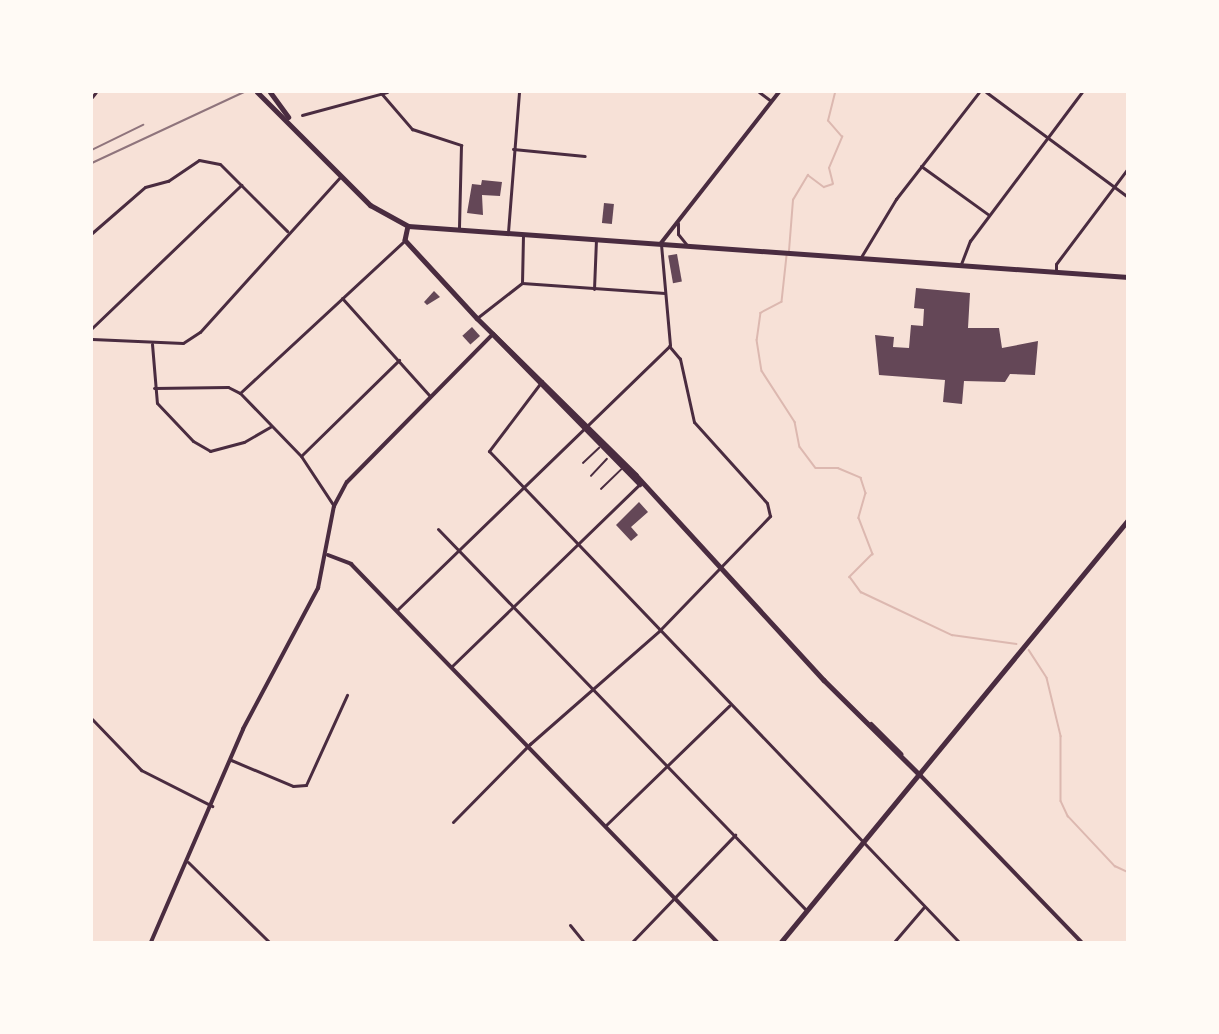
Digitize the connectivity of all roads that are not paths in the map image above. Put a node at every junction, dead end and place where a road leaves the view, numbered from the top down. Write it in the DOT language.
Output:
graph roads {
  1 [pos="96,92"];
  2 [pos="258,92"];
  3 [pos="270,92"];
  4 [pos="387,92"];
  5 [pos="519,92"];
  6 [pos="759,92"];
  7 [pos="779,92"];
  8 [pos="979,92"];
  9 [pos="986,92"];
  10 [pos="1082,92"];
  11 [pos="381,93"];
  12 [pos="92,97"];
  13 [pos="771,101"];
  14 [pos="302,115"];
  15 [pos="288,117"];
  16 [pos="1047,139"];
  17 [pos="513,149"];
  18 [pos="585,156"];
  19 [pos="921,166"];
  20 [pos="1128,168"];
  21 [pos="343,175"];
  22 [pos="242,185"];
  23 [pos="1113,189"];
  24 [pos="1128,197"];
  25 [pos="989,215"];
  26 [pos="678,219"];
  27 [pos="408,226"];
  28 [pos="459,228"];
  29 [pos="287,231"];
  30 [pos="508,232"];
  31 [pos="92,233"];
  32 [pos="523,233"];
  33 [pos="596,238"];
  34 [pos="405,240"];
  35 [pos="661,243"];
  36 [pos="687,245"];
  37 [pos="861,257"];
  38 [pos="961,264"];
  39 [pos="1056,272"];
  40 [pos="1128,277"];
  41 [pos="522,283"];
  42 [pos="594,289"];
  43 [pos="665,293"];
  44 [pos="342,298"];
  45 [pos="477,318"];
  46 [pos="92,328"];
  47 [pos="493,334"];
  48 [pos="92,339"];
  49 [pos="152,344"];
  50 [pos="669,346"];
  51 [pos="399,360"];
  52 [pos="541,382"];
  53 [pos="154,388"];
  54 [pos="240,393"];
  55 [pos="430,396"];
  56 [pos="585,424"];
  57 [pos="270,427"];
  58 [pos="580,429"];
  59 [pos="301,456"];
  60 [pos="640,484"];
  61 [pos="522,486"];
  62 [pos="334,506"];
  63 [pos="1128,520"];
  64 [pos="438,529"];
  65 [pos="577,545"];
  66 [pos="458,548"];
  67 [pos="328,555"];
  68 [pos="720,568"];
  69 [pos="513,606"];
  70 [pos="397,610"];
  71 [pos="659,631"];
  72 [pos="451,667"];
  73 [pos="594,688"];
  74 [pos="347,695"];
  75 [pos="729,706"];
  76 [pos="92,719"];
  77 [pos="530,744"];
  78 [pos="231,760"];
  79 [pos="666,765"];
  80 [pos="920,775"];
  81 [pos="212,807"];
  82 [pos="453,822"];
  83 [pos="605,826"];
  84 [pos="735,835"];
  85 [pos="864,843"];
  86 [pos="188,862"];
  87 [pos="674,897"];
  88 [pos="924,907"];
  89 [pos="807,911"];
  90 [pos="570,925"];
  91 [pos="151,942"];
  92 [pos="269,942"];
  93 [pos="584,942"];
  94 [pos="632,942"];
  95 [pos="717,942"];
  96 [pos="781,942"];
  97 [pos="894,942"];
  98 [pos="959,942"];
  99 [pos="1081,942"];
  1 -- 12 [label="street"];
  2 -- 15 [label="main road"];
  3 -- 15 [label="main road"];
  4 -- 11 [label="street"];
  5 -- 17 [label="street"];
  6 -- 13 [label="street"];
  7 -- 13 [label="street"];
  8 -- 19 [label="street"];
  9 -- 16 [label="street"];
  10 -- 16 [label="street"];
  11 -- 14 [label="street"];
  11 -- 28 [label="street"];
  13 -- 26 [label="street"];
  15 -- 21 [label="main road"];
  16 -- 23 [label="street"];
  16 -- 25 [label="street"];
  17 -- 18 [label="street"];
  17 -- 30 [label="street"];
  19 -- 25 [label="street"];
  19 -- 37 [label="street"];
  20 -- 23 [label="street"];
  21 -- 27 [label="main road"];
  21 -- 29 [label="street"];
  22 -- 29 [label="street"];
  22 -- 31 [label="street"];
  22 -- 46 [label="street"];
  23 -- 24 [label="street"];
  23 -- 39 [label="street"];
  25 -- 38 [label="street"];
  26 -- 35 [label="street"];
  26 -- 36 [label="street"];
  27 -- 28 [label="main road"];
  27 -- 34 [label="main road"];
  28 -- 30 [label="main road"];
  29 -- 49 [label="street"];
  30 -- 32 [label="main road"];
  32 -- 33 [label="main road"];
  32 -- 41 [label="street"];
  33 -- 35 [label="main road"];
  33 -- 42 [label="street"];
  34 -- 44 [label="street"];
  34 -- 45 [label="main road"];
  35 -- 36 [label="main road"];
  35 -- 43 [label="street"];
  36 -- 37 [label="main road"];
  37 -- 38 [label="main road"];
  38 -- 39 [label="main road"];
  39 -- 40 [label="main road"];
  41 -- 42 [label="street"];
  41 -- 45 [label="street"];
  42 -- 43 [label="street"];
  43 -- 50 [label="street"];
  44 -- 51 [label="street"];
  44 -- 54 [label="street"];
  45 -- 47 [label="main road"];
  47 -- 52 [label="main road"];
  47 -- 55 [label="street"];
  48 -- 49 [label="street"];
  49 -- 53 [label="street"];
  50 -- 56 [label="street"];
  50 -- 68 [label="street"];
  51 -- 55 [label="street"];
  51 -- 59 [label="street"];
  52 -- 56 [label="main road"];
  52 -- 58 [label="main road"];
  52 -- 61 [label="street"];
  53 -- 54 [label="street"];
  53 -- 57 [label="street"];
  54 -- 57 [label="street"];
  55 -- 62 [label="street"];
  56 -- 58 [label="street"];
  56 -- 60 [label="main road"];
  57 -- 59 [label="street"];
  58 -- 60 [label="main road"];
  58 -- 61 [label="street"];
  59 -- 62 [label="street"];
  60 -- 65 [label="street"];
  60 -- 68 [label="main road"];
  61 -- 65 [label="street"];
  61 -- 66 [label="street"];
  62 -- 67 [label="street"];
  63 -- 80 [label="main road"];
  64 -- 66 [label="street"];
  65 -- 69 [label="street"];
  65 -- 71 [label="street"];
  66 -- 69 [label="street"];
  66 -- 70 [label="street"];
  67 -- 70 [label="street"];
  67 -- 78 [label="street"];
  68 -- 71 [label="street"];
  68 -- 80 [label="main road"];
  69 -- 72 [label="street"];
  69 -- 73 [label="street"];
  70 -- 72 [label="street"];
  71 -- 73 [label="street"];
  71 -- 75 [label="street"];
  72 -- 77 [label="street"];
  73 -- 77 [label="street"];
  73 -- 79 [label="street"];
  74 -- 78 [label="street"];
  75 -- 79 [label="street"];
  75 -- 85 [label="street"];
  76 -- 81 [label="street"];
  77 -- 82 [label="street"];
  77 -- 83 [label="street"];
  78 -- 81 [label="street"];
  79 -- 83 [label="street"];
  79 -- 84 [label="street"];
  80 -- 85 [label="main road"];
  80 -- 99 [label="street"];
  81 -- 86 [label="street"];
  83 -- 87 [label="street"];
  84 -- 87 [label="street"];
  84 -- 89 [label="street"];
  85 -- 88 [label="street"];
  85 -- 89 [label="main road"];
  86 -- 91 [label="street"];
  86 -- 92 [label="street"];
  87 -- 94 [label="street"];
  87 -- 95 [label="street"];
  88 -- 97 [label="street"];
  88 -- 98 [label="street"];
  89 -- 96 [label="main road"];
  90 -- 93 [label="street"];
}
